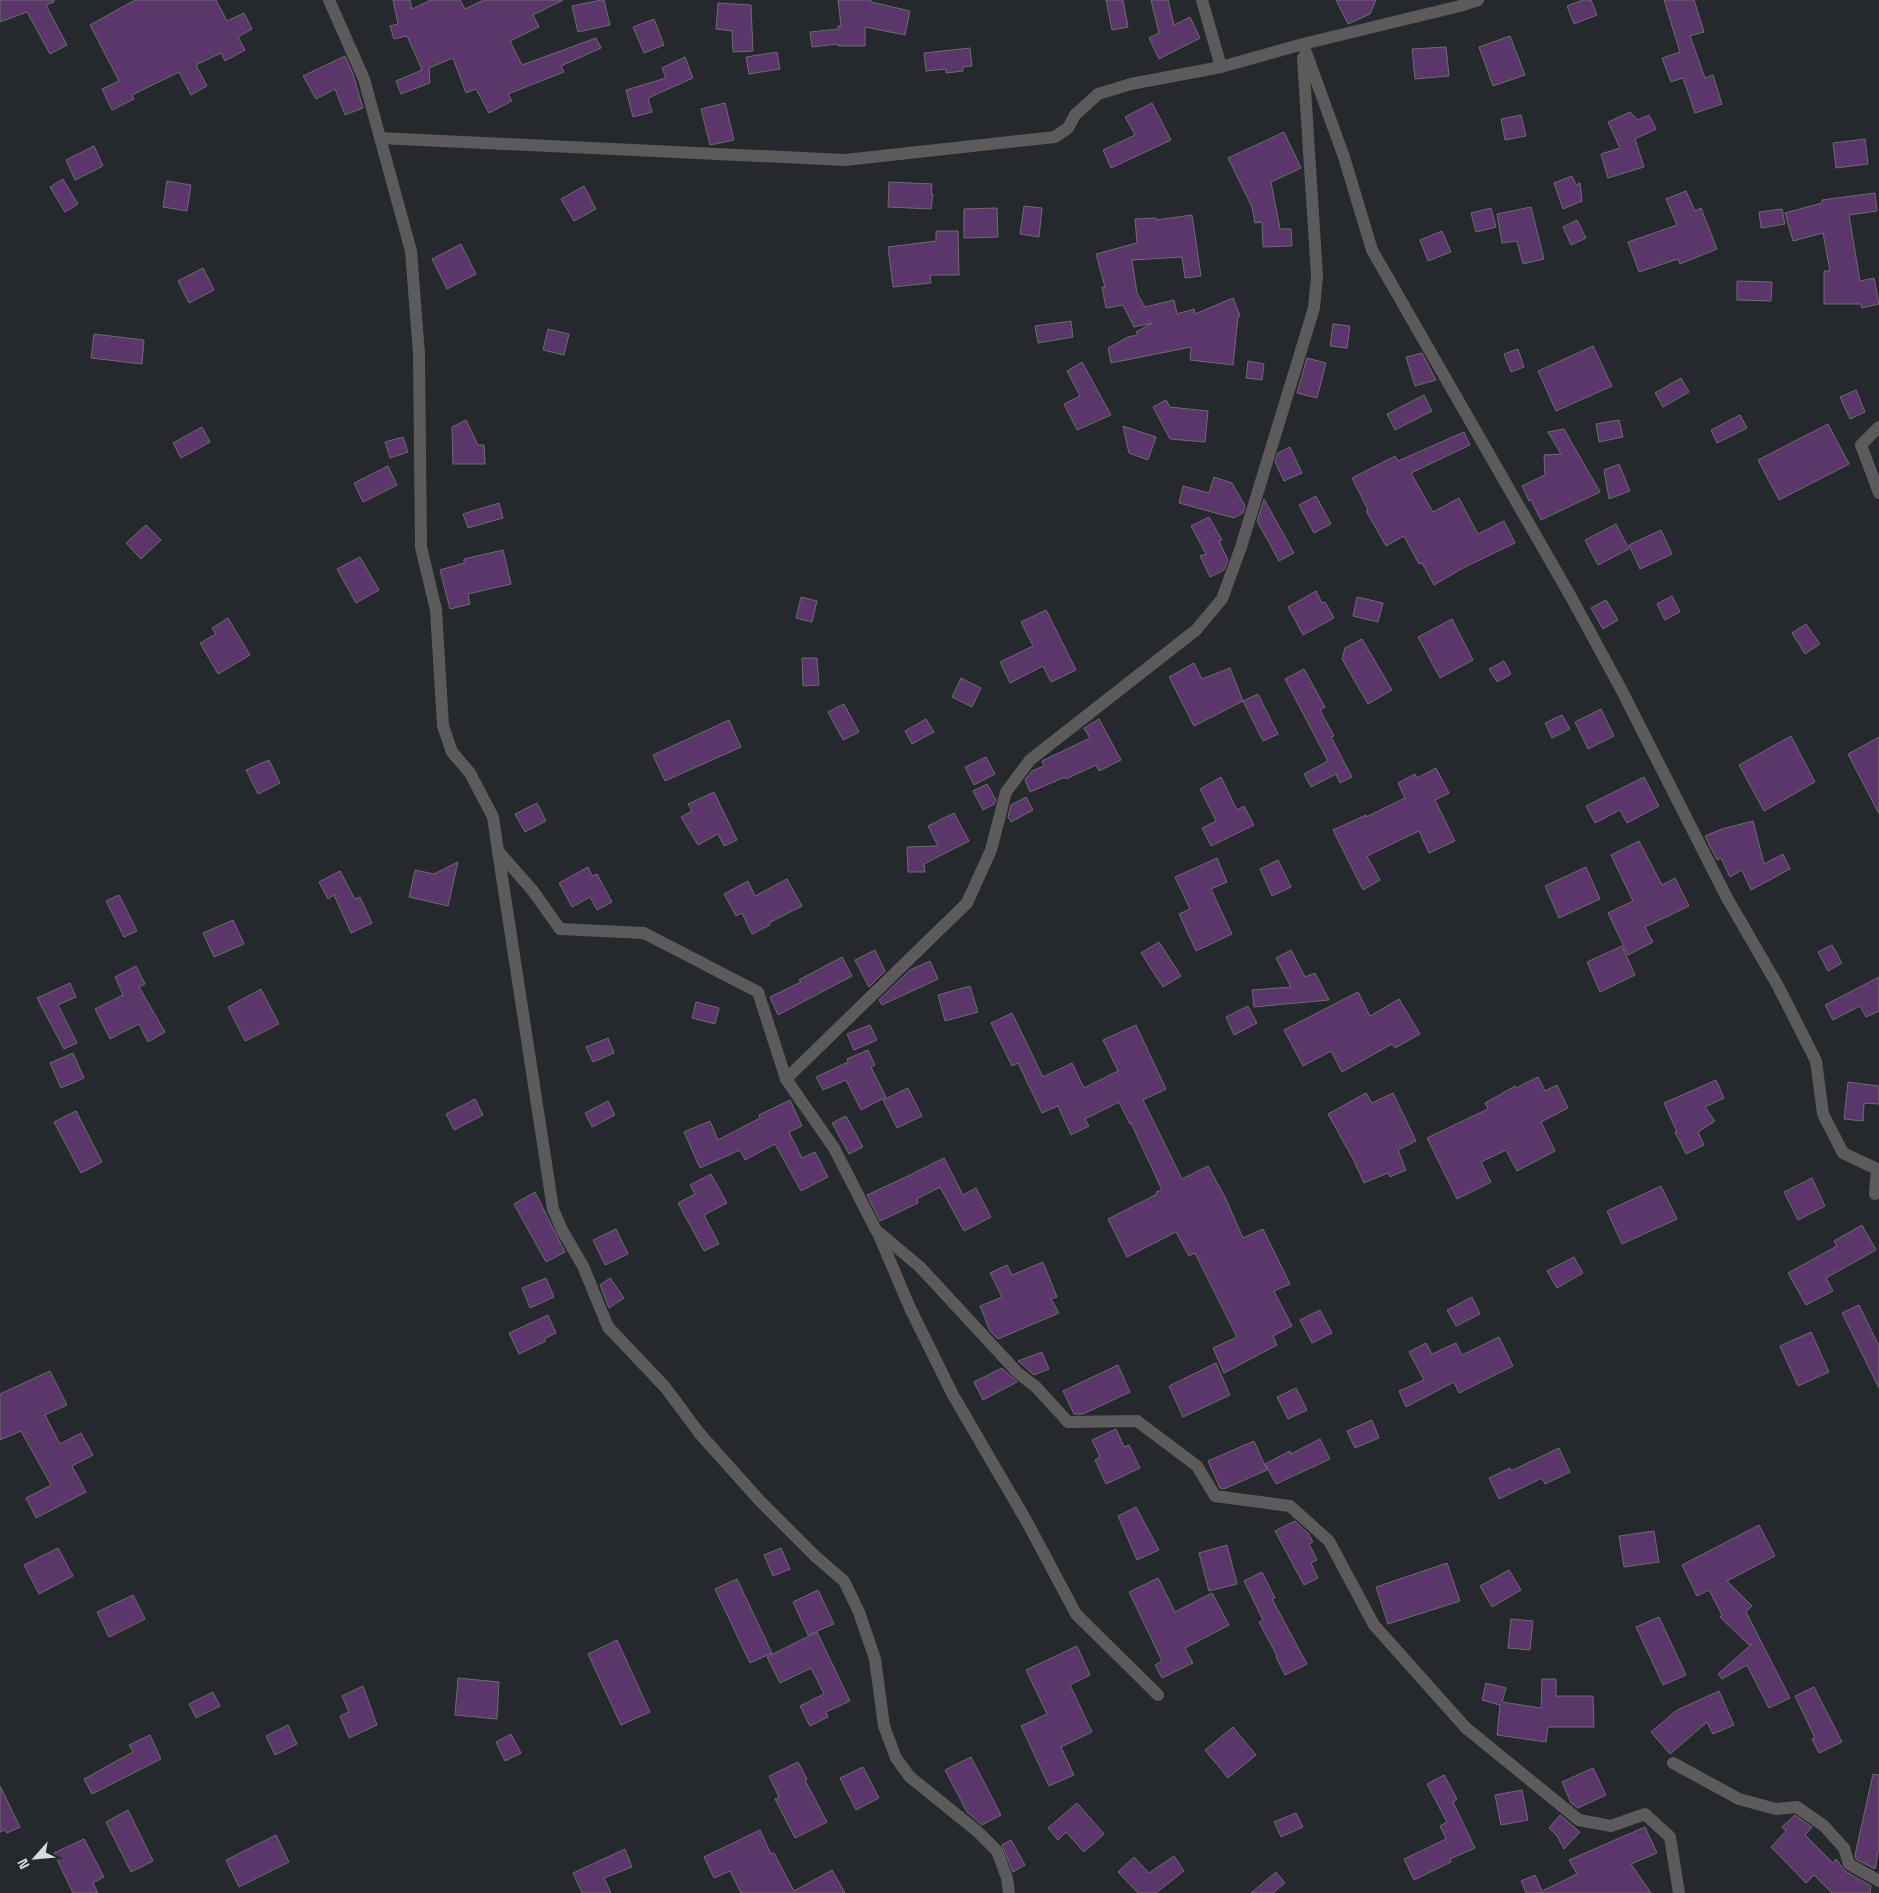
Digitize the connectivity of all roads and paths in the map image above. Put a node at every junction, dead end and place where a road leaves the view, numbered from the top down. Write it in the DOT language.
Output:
graph roads {
  1 [pos="329,0"];
  2 [pos="1202,0"];
  3 [pos="1478,0"];
  4 [pos="1302,44"];
  5 [pos="1221,67"];
  6 [pos="380,138"];
  7 [pos="1879,427"];
  8 [pos="1879,493"];
  9 [pos="498,851"];
  10 [pos="786,1078"];
  11 [pos="1875,1194"];
  12 [pos="876,1230"];
  13 [pos="1158,1696"];
  14 [pos="1673,1763"];
  15 [pos="1879,1881"];
  16 [pos="1009,1893"];
  17 [pos="1679,1893"];
  1 -- 6 [label="street"];
  2 -- 5 [label="street"];
  3 -- 4 [label="street"];
  4 -- 5 [label="street"];
  4 -- 10 [label="street"];
  4 -- 11 [label="street"];
  5 -- 6 [label="street"];
  6 -- 9 [label="street"];
  7 -- 8 [label="street"];
  9 -- 10 [label="street"];
  9 -- 16 [label="street"];
  10 -- 12 [label="street"];
  12 -- 13 [label="street"];
  12 -- 17 [label="street"];
  14 -- 15 [label="street"];
}
